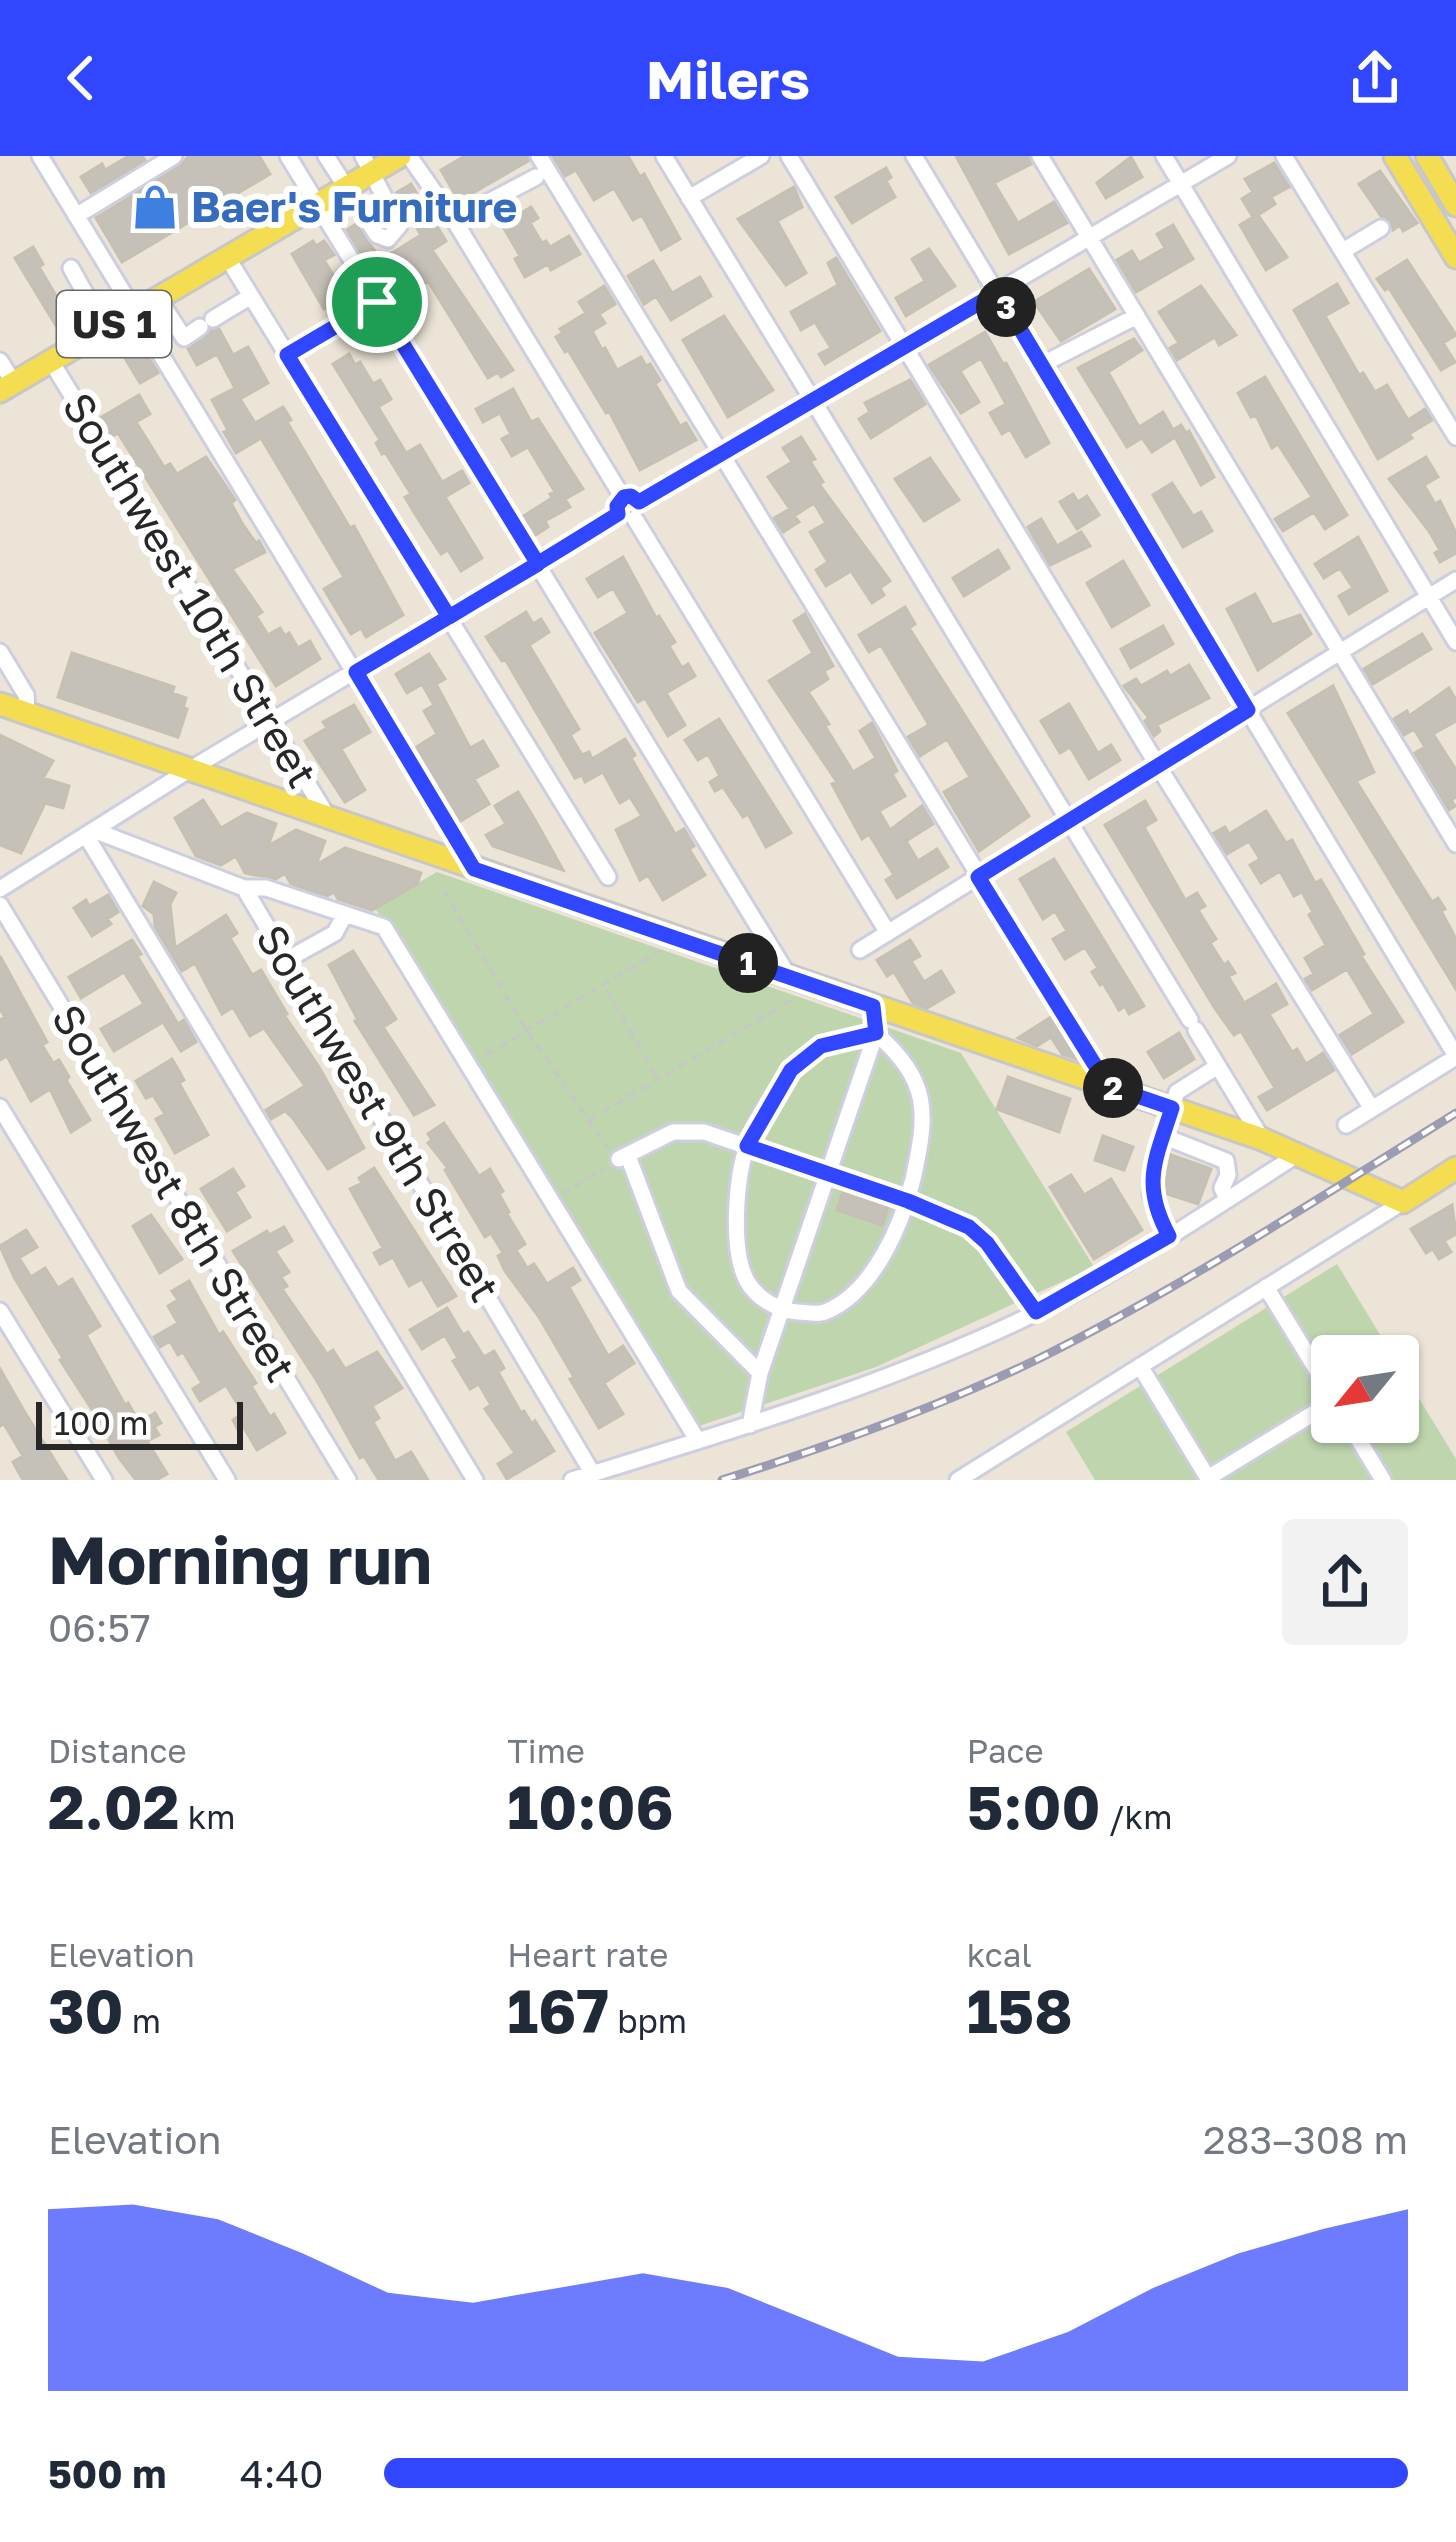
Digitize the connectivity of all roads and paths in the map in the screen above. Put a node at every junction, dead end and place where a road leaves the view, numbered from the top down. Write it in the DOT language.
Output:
graph roads {
  1 [pos="40,156"];
  2 [pos="174,156"];
  3 [pos="288,156"];
  4 [pos="326,156"];
  5 [pos="400,156"];
  6 [pos="409,156"];
  7 [pos="539,156"];
  8 [pos="761,156"];
  9 [pos="789,156"];
  10 [pos="914,156"];
  11 [pos="1040,156"];
  12 [pos="1164,156"];
  13 [pos="1284,156"];
  14 [pos="1395,156"];
  15 [pos="1414,156"];
  16 [pos="1427,156"];
  17 [pos="671,158"];
  18 [pos="1216,159"];
  19 [pos="368,164"];
  20 [pos="536,177"];
  21 [pos="1442,182"];
  22 [pos="1181,184"];
  23 [pos="346,188"];
  24 [pos="689,198"];
  25 [pos="317,204"];
  26 [pos="1456,205"];
  27 [pos="76,216"];
  28 [pos="454,220"];
  29 [pos="1381,228"];
  30 [pos="1090,238"];
  31 [pos="1342,251"];
  32 [pos="227,257"];
  33 [pos="1456,257"];
  34 [pos="71,268"];
  35 [pos="998,292"];
  36 [pos="251,296"];
  37 [pos="158,298"];
  38 [pos="377,302"];
  39 [pos="135,312"];
  40 [pos="1137,316"];
  41 [pos="105,329"];
  42 [pos="905,348"];
  43 [pos="287,355"];
  44 [pos="0,361"];
  45 [pos="51,361"];
  46 [pos="1041,364"];
  47 [pos="7,387"];
  48 [pos="812,404"];
  49 [pos="1456,437"];
  50 [pos="722,456"];
  51 [pos="629,508"];
  52 [pos="538,564"];
  53 [pos="1456,580"];
  54 [pos="1428,597"];
  55 [pos="449,617"];
  56 [pos="1456,642"];
  57 [pos="0,652"];
  58 [pos="1340,652"];
  59 [pos="356,672"];
  60 [pos="0,704"];
  61 [pos="1248,710"];
  62 [pos="27,713"];
  63 [pos="272,722"];
  64 [pos="1158,766"];
  65 [pos="189,770"];
  66 [pos="329,819"];
  67 [pos="1069,821"];
  68 [pos="92,834"];
  69 [pos="1456,844"];
  70 [pos="474,869"];
  71 [pos="608,877"];
  72 [pos="978,877"];
  73 [pos="244,888"];
  74 [pos="0,890"];
  75 [pos="443,891"];
  76 [pos="0,905"];
  77 [pos="345,914"];
  78 [pos="888,932"];
  79 [pos="662,950"];
  80 [pos="860,950"];
  81 [pos="288,959"];
  82 [pos="604,987"];
  83 [pos="791,988"];
  84 [pos="873,1006"];
  85 [pos="527,1030"];
  86 [pos="876,1033"];
  87 [pos="486,1055"];
  88 [pos="1456,1057"];
  89 [pos="1218,1066"];
  90 [pos="656,1077"];
  91 [pos="1108,1086"];
  92 [pos="0,1107"];
  93 [pos="1172,1108"];
  94 [pos="1372,1109"];
  95 [pos="587,1121"];
  96 [pos="1346,1125"];
  97 [pos="1163,1136"];
  98 [pos="1262,1139"];
  99 [pos="747,1146"];
  100 [pos="1297,1155"];
  101 [pos="624,1158"];
  102 [pos="1456,1168"];
  103 [pos="829,1174"];
  104 [pos="558,1197"];
  105 [pos="1227,1199"];
  106 [pos="908,1201"];
  107 [pos="1403,1202"];
  108 [pos="1169,1236"];
  109 [pos="1266,1287"];
  110 [pos="0,1311"];
  111 [pos="780,1311"];
  112 [pos="1036,1312"];
  113 [pos="1311,1363"];
  114 [pos="1140,1366"];
  115 [pos="760,1373"];
  116 [pos="1311,1413"];
  117 [pos="751,1425"];
  118 [pos="698,1441"];
  119 [pos="1361,1443"];
  120 [pos="593,1474"];
  121 [pos="1208,1479"];
  122 [pos="104,1480"];
  123 [pos="227,1480"];
  124 [pos="348,1480"];
  125 [pos="475,1480"];
  126 [pos="572,1480"];
  127 [pos="958,1480"];
  128 [pos="1383,1480"];
  1 -- 27 [label="street"];
  2 -- 27 [label="street"];
  3 -- 25 [label="street"];
  4 -- 23 [label="street"];
  5 -- 19 [label="main road, US 1"];
  6 -- 28 [label="street"];
  7 -- 50 [label="street"];
  8 -- 24 [label="street"];
  9 -- 42 [label="street"];
  10 -- 35 [label="street"];
  11 -- 30 [label="street"];
  12 -- 22 [label="street"];
  13 -- 31 [label="street"];
  14 -- 33 [label="main road"];
  15 -- 21 [label="main road"];
  16 -- 21 [label="main road"];
  17 -- 24 [label="street"];
  18 -- 22 [label="street"];
  19 -- 23 [label="main road, US 1"];
  19 -- 23 [label="street"];
  20 -- 28 [label="street"];
  21 -- 26 [label="main road"];
  22 -- 30 [label="street"];
  22 -- 54 [label="street"];
  23 -- 25 [label="main road, US 1"];
  24 -- 48 [label="street"];
  25 -- 32 [label="main road, US 1"];
  25 -- 38 [label="street"];
  27 -- 39 [label="street"];
  28 -- 51 [label="street"];
  29 -- 31 [label="street"];
  30 -- 35 [label="street"];
  30 -- 40 [label="street"];
  31 -- 49 [label="street"];
  32 -- 36 [label="street"];
  32 -- 37 [label="main road, US 1"];
  34 -- 41 [label="street"];
  35 -- 42 [label="street"];
  35 -- 46 [label="street"];
  36 -- 37 [label="street"];
  36 -- 43 [label="street"];
  37 -- 39 [label="main road, US 1"];
  38 -- 43 [label="street"];
  38 -- 52 [label="street"];
  39 -- 41 [label="main road, US 1"];
  39 -- 59 [label="street"];
  40 -- 46 [label="street"];
  40 -- 58 [label="street"];
  41 -- 45 [label="main road, US 1"];
  42 -- 48 [label="street"];
  42 -- 64 [label="street"];
  43 -- 55 [label="street"];
  44 -- 47 [label="street"];
  45 -- 47 [label="main road, US 1"];
  45 -- 63 [label="street, Southwest 10th Street"];
  46 -- 61 [label="street"];
  48 -- 50 [label="street"];
  48 -- 67 [label="street"];
  50 -- 51 [label="street"];
  50 -- 72 [label="street"];
  51 -- 52 [label="street"];
  51 -- 78 [label="street"];
  52 -- 55 [label="street"];
  52 -- 83 [label="street"];
  53 -- 54 [label="street"];
  54 -- 56 [label="street"];
  54 -- 58 [label="street"];
  55 -- 59 [label="street"];
  55 -- 71 [label="street"];
  57 -- 62 [label="street"];
  58 -- 61 [label="street"];
  58 -- 69 [label="street"];
  59 -- 63 [label="street"];
  59 -- 70 [label="street"];
  60 -- 62 [label="main road"];
  61 -- 64 [label="street"];
  61 -- 88 [label="street"];
  62 -- 65 [label="main road"];
  63 -- 65 [label="street"];
  63 -- 66 [label="street, Southwest 10th Street"];
  64 -- 67 [label="street"];
  64 -- 94 [label="street"];
  65 -- 66 [label="main road"];
  65 -- 68 [label="street"];
  66 -- 70 [label="main road"];
  67 -- 72 [label="street"];
  67 -- 89 [label="street"];
  68 -- 73 [label="street, Southwest 9th Street"];
  68 -- 74 [label="street"];
  68 -- 125 [label="street"];
  70 -- 83 [label="main road"];
  72 -- 78 [label="street"];
  72 -- 91 [label="street"];
  73 -- 77 [label="street"];
  73 -- 81 [label="street, Southwest 9th Street"];
  75 -- 85 [label="path"];
  76 -- 124 [label="street, Southwest 8th Street"];
  77 -- 81 [label="street"];
  77 -- 118 [label="street"];
  78 -- 80 [label="street"];
  79 -- 82 [label="path"];
  81 -- 120 [label="street, Southwest 9th Street"];
  82 -- 85 [label="path"];
  82 -- 90 [label="path"];
  83 -- 84 [label="main road"];
  83 -- 90 [label="path"];
  84 -- 86 [label="street"];
  84 -- 91 [label="main road"];
  85 -- 87 [label="path"];
  85 -- 95 [label="path"];
  86 -- 99 [label="street"];
  86 -- 103 [label="street"];
  86 -- 106 [label="street"];
  88 -- 94 [label="street"];
  89 -- 93 [label="street"];
  89 -- 98 [label="street"];
  90 -- 95 [label="path"];
  91 -- 93 [label="main road"];
  92 -- 123 [label="street"];
  93 -- 97 [label="street"];
  93 -- 98 [label="main road"];
  94 -- 96 [label="street"];
  95 -- 101 [label="path"];
  97 -- 105 [label="street"];
  97 -- 108 [label="street"];
  98 -- 100 [label="main road"];
  99 -- 101 [label="street"];
  99 -- 103 [label="street"];
  99 -- 111 [label="street"];
  100 -- 105 [label="street"];
  100 -- 107 [label="main road"];
  101 -- 104 [label="path"];
  101 -- 115 [label="street"];
  102 -- 107 [label="main road"];
  103 -- 106 [label="street"];
  103 -- 111 [label="street"];
  105 -- 108 [label="street"];
  106 -- 111 [label="street"];
  106 -- 112 [label="street"];
  107 -- 109 [label="street"];
  108 -- 112 [label="street"];
  109 -- 113 [label="street"];
  109 -- 114 [label="street"];
  110 -- 122 [label="street"];
  111 -- 115 [label="street"];
  112 -- 117 [label="street"];
  114 -- 121 [label="street"];
  114 -- 127 [label="street"];
  115 -- 117 [label="street"];
  116 -- 121 [label="street"];
  117 -- 118 [label="street"];
  118 -- 120 [label="street"];
  119 -- 128 [label="street"];
  120 -- 126 [label="street"];
}
